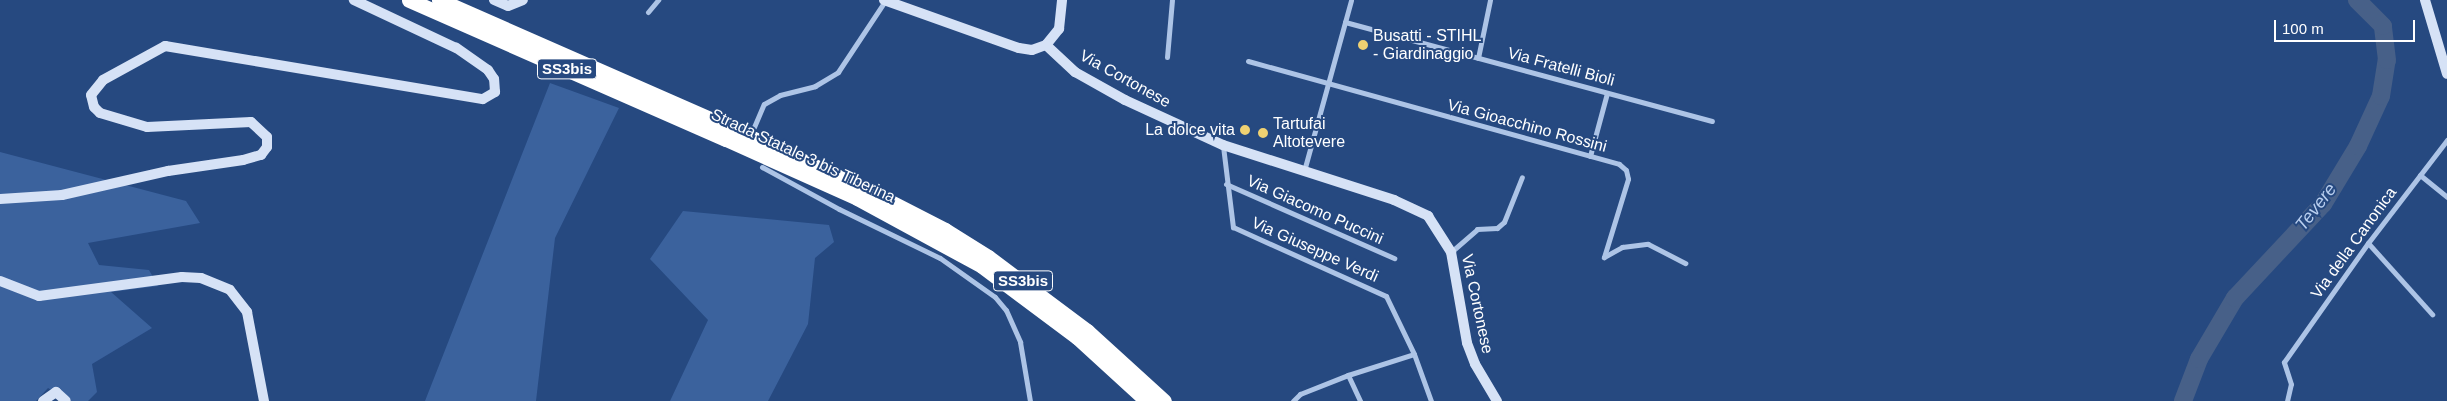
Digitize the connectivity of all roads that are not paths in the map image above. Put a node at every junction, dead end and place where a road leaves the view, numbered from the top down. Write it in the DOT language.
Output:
graph roads {
  1 [pos="354,0"];
  2 [pos="409,0"];
  3 [pos="439,0"];
  4 [pos="494,0"];
  5 [pos="523,0"];
  6 [pos="658,0"];
  7 [pos="885,0"];
  8 [pos="1062,0"];
  9 [pos="1172,0"];
  10 [pos="1351,0"];
  11 [pos="1490,0"];
  12 [pos="2425,0"];
  13 [pos="648,12"];
  14 [pos="1345,22"];
  15 [pos="1046,45"];
  16 [pos="1167,57"];
  17 [pos="1478,58"];
  18 [pos="1248,61"];
  19 [pos="2447,74"];
  20 [pos="1328,84"];
  21 [pos="1607,93"];
  22 [pos="1712,121"];
  23 [pos="754,127"];
  24 [pos="728,133"];
  25 [pos="2447,140"];
  26 [pos="1222,145"];
  27 [pos="1590,156"];
  28 [pos="762,167"];
  29 [pos="1303,173"];
  30 [pos="2420,175"];
  31 [pos="1522,177"];
  32 [pos="1226,184"];
  33 [pos="860,193"];
  34 [pos="2447,197"];
  35 [pos="0,199"];
  36 [pos="2368,243"];
  37 [pos="1451,252"];
  38 [pos="1394,258"];
  39 [pos="1685,263"];
  40 [pos="0,281"];
  41 [pos="2432,314"];
  42 [pos="1414,354"];
  43 [pos="1348,375"];
  44 [pos="43,401"];
  45 [pos="66,401"];
  46 [pos="264,401"];
  47 [pos="1030,401"];
  48 [pos="1147,401"];
  49 [pos="1164,401"];
  50 [pos="1293,401"];
  51 [pos="1360,401"];
  52 [pos="1431,401"];
  53 [pos="1497,401"];
  54 [pos="2287,401"];
  1 -- 35 [label="street"];
  2 -- 24 [label="highway, Strada Statale 3 bis Tiberina / SS3bis"];
  3 -- 24 [label="highway, Strada Statale 3 bis Tiberina / SS3bis"];
  4 -- 5 [label="street"];
  6 -- 13 [label="street"];
  7 -- 15 [label="street"];
  7 -- 23 [label="street"];
  8 -- 15 [label="street"];
  9 -- 16 [label="street"];
  10 -- 14 [label="street"];
  11 -- 17 [label="street"];
  12 -- 19 [label="street"];
  14 -- 17 [label="street, Via Fratelli Bioli"];
  14 -- 20 [label="street"];
  15 -- 26 [label="street, Via Cortonese"];
  17 -- 21 [label="street, Via Fratelli Bioli"];
  18 -- 20 [label="street, Via Gioacchino Rossini"];
  20 -- 27 [label="street, Via Gioacchino Rossini"];
  20 -- 29 [label="street"];
  21 -- 22 [label="street, Via Fratelli Bioli"];
  21 -- 27 [label="street"];
  24 -- 33 [label="highway, Strada Statale 3 bis Tiberina / SS3bis, bridge"];
  25 -- 30 [label="street, Via della Canonica"];
  26 -- 29 [label="street, Via Cortonese"];
  26 -- 32 [label="street, Via Giuseppe Verdi"];
  27 -- 39 [label="street, Via Gioacchino Rossini"];
  28 -- 47 [label="street"];
  29 -- 37 [label="street, Via Cortonese"];
  30 -- 34 [label="street"];
  30 -- 36 [label="street, Via della Canonica"];
  31 -- 37 [label="street"];
  32 -- 38 [label="street, Via Giacomo Puccini"];
  32 -- 42 [label="street, Via Giuseppe Verdi"];
  33 -- 48 [label="highway, Strada Statale 3 bis Tiberina / SS3bis"];
  33 -- 49 [label="highway, Strada Statale 3 bis Tiberina / SS3bis"];
  36 -- 41 [label="street"];
  36 -- 54 [label="street, Via della Canonica"];
  37 -- 53 [label="street, Via Cortonese"];
  40 -- 46 [label="street"];
  42 -- 43 [label="street"];
  42 -- 52 [label="street, Via Giuseppe Verdi"];
  43 -- 50 [label="street"];
  43 -- 51 [label="street"];
  44 -- 45 [label="street"];
}
